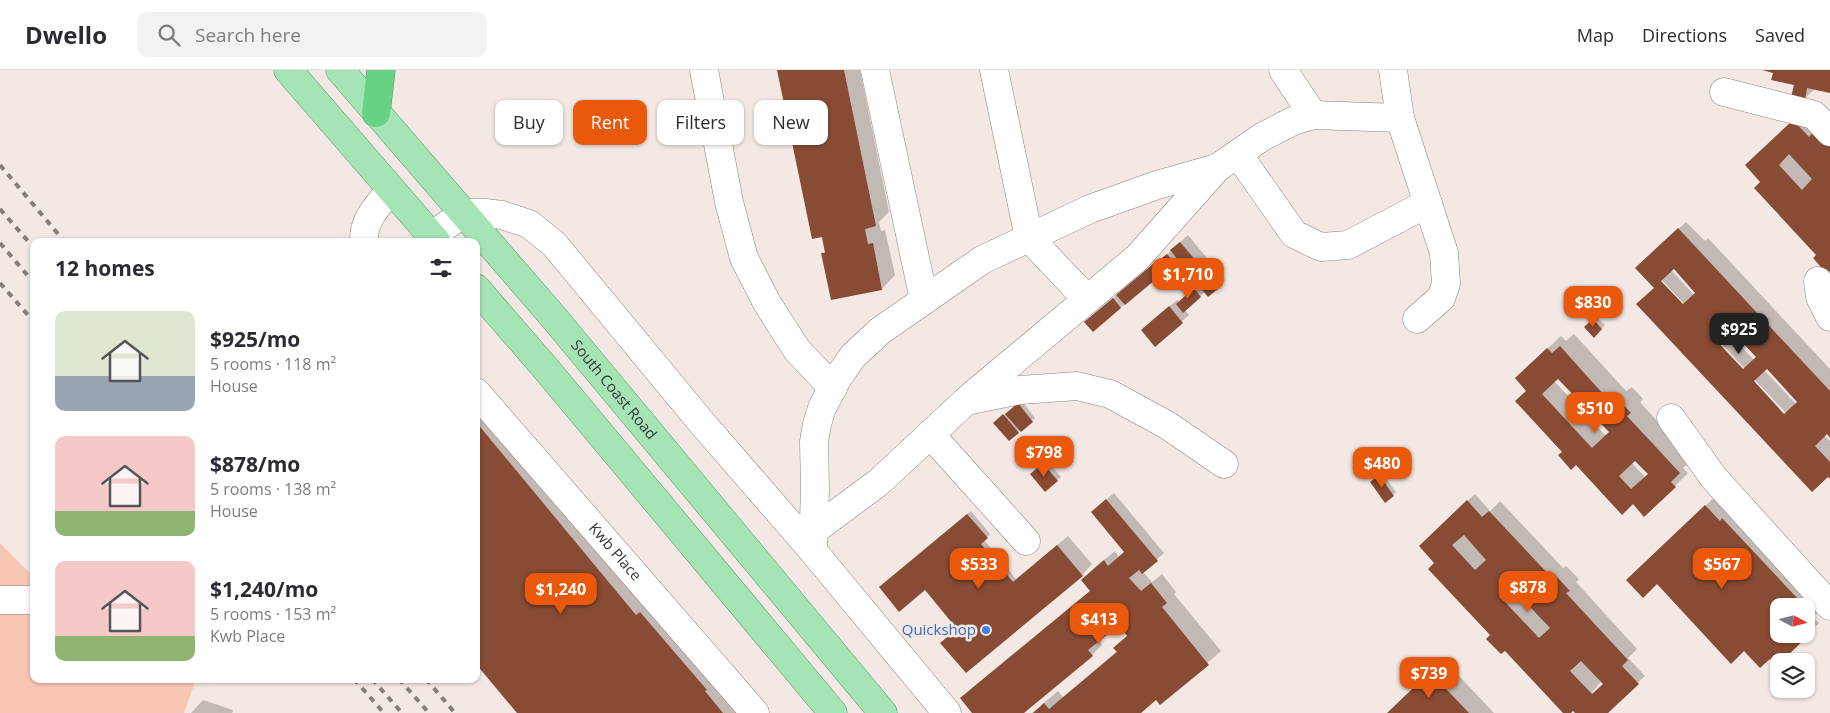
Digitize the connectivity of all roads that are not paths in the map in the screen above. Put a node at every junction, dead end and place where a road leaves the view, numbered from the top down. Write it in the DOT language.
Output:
graph roads {
  1 [pos="288,70"];
  2 [pos="340,70"];
  3 [pos="381,70"];
  4 [pos="704,70"];
  5 [pos="875,70"];
  6 [pos="994,70"];
  7 [pos="1283,70"];
  8 [pos="1393,70"];
  9 [pos="1724,92"];
  10 [pos="376,113"];
  11 [pos="1313,115"];
  12 [pos="1400,118"];
  13 [pos="1830,132"];
  14 [pos="1228,161"];
  15 [pos="391,190"];
  16 [pos="1428,202"];
  17 [pos="464,213"];
  18 [pos="364,238"];
  19 [pos="432,238"];
  20 [pos="434,238"];
  21 [pos="1030,238"];
  22 [pos="1818,281"];
  23 [pos="480,293"];
  24 [pos="1087,299"];
  25 [pos="924,300"];
  26 [pos="1830,317"];
  27 [pos="1417,320"];
  28 [pos="833,388"];
  29 [pos="480,397"];
  30 [pos="966,401"];
  31 [pos="1670,418"];
  32 [pos="930,434"];
  33 [pos="1224,464"];
  34 [pos="813,541"];
  35 [pos="1026,541"];
  36 [pos="0,600"];
  37 [pos="30,600"];
  38 [pos="1830,606"];
  39 [pos="755,713"];
  40 [pos="832,713"];
  41 [pos="883,713"];
  42 [pos="947,713"];
  1 -- 15 [label="main road"];
  2 -- 10 [label="main road, South Coast Road"];
  3 -- 10 [label="highway"];
  4 -- 28 [label="street"];
  5 -- 25 [label="street"];
  6 -- 21 [label="street"];
  7 -- 11 [label="street"];
  8 -- 12 [label="street"];
  9 -- 13 [label="street"];
  10 -- 17 [label="main road, South Coast Road"];
  11 -- 12 [label="street"];
  11 -- 14 [label="street"];
  12 -- 16 [label="street"];
  14 -- 16 [label="street"];
  14 -- 21 [label="street"];
  14 -- 24 [label="street"];
  15 -- 18 [label="street"];
  15 -- 19 [label="main road"];
  16 -- 27 [label="street"];
  17 -- 20 [label="street"];
  17 -- 34 [label="street"];
  17 -- 41 [label="main road, South Coast Road"];
  21 -- 24 [label="street"];
  21 -- 25 [label="street"];
  22 -- 26 [label="street"];
  23 -- 40 [label="main road"];
  24 -- 30 [label="street"];
  25 -- 28 [label="street"];
  28 -- 34 [label="street"];
  29 -- 39 [label="street, Kwb Place"];
  30 -- 32 [label="street"];
  30 -- 33 [label="street"];
  31 -- 38 [label="street"];
  32 -- 34 [label="street"];
  32 -- 35 [label="street"];
  34 -- 42 [label="street"];
  36 -- 37 [label="street"];
}
